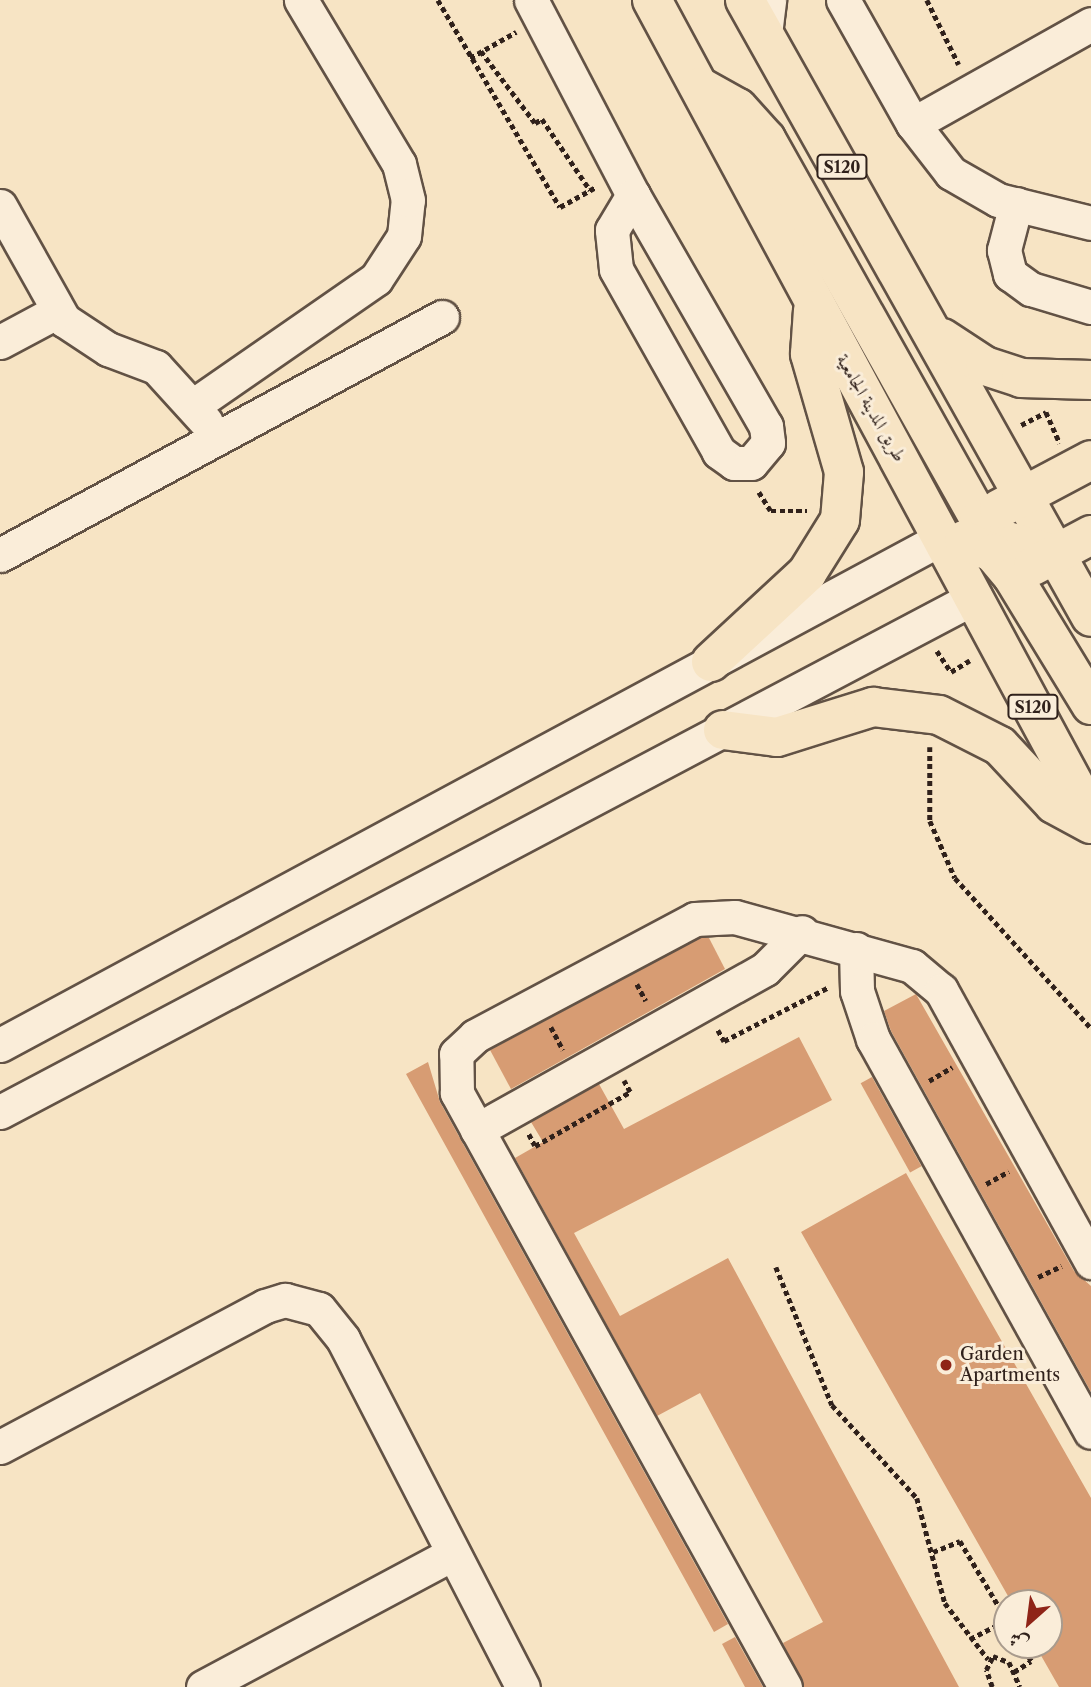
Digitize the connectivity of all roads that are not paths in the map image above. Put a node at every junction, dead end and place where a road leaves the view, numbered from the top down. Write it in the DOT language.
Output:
graph roads {
  1 [pos="301,0"];
  2 [pos="652,0"];
  3 [pos="746,0"];
  4 [pos="842,0"];
  5 [pos="536,9"];
  6 [pos="767,17"];
  7 [pos="1091,24"];
  8 [pos="700,87"];
  9 [pos="913,124"];
  10 [pos="627,184"];
  11 [pos="1016,204"];
  12 [pos="0,206"];
  13 [pos="1091,223"];
  14 [pos="1091,307"];
  15 [pos="813,310"];
  16 [pos="58,311"];
  17 [pos="442,317"];
  18 [pos="938,334"];
  19 [pos="2,348"];
  20 [pos="1091,380"];
  21 [pos="194,405"];
  22 [pos="218,438"];
  23 [pos="1091,460"];
  24 [pos="1023,498"];
  25 [pos="979,520"];
  26 [pos="1091,535"];
  27 [pos="944,537"];
  28 [pos="1055,554"];
  29 [pos="0,555"];
  30 [pos="1013,577"];
  31 [pos="975,597"];
  32 [pos="1091,617"];
  33 [pos="711,662"];
  34 [pos="1091,705"];
  35 [pos="723,730"];
  36 [pos="1091,816"];
  37 [pos="1091,824"];
  38 [pos="802,932"];
  39 [pos="855,961"];
  40 [pos="0,1045"];
  41 [pos="0,1112"];
  42 [pos="477,1129"];
  43 [pos="1088,1258"];
  44 [pos="1091,1432"];
  45 [pos="0,1447"];
  46 [pos="452,1554"];
  47 [pos="203,1687"];
  48 [pos="523,1687"];
  49 [pos="785,1687"];
  1 -- 21 [label="street"];
  2 -- 8 [label="main road, طريق المدينة الجامعية / S120"];
  3 -- 6 [label="main road, S120"];
  4 -- 9 [label="street"];
  5 -- 10 [label="street"];
  6 -- 18 [label="main road, S120"];
  7 -- 9 [label="street"];
  8 -- 15 [label="main road, طريق المدينة الجامعية / S120"];
  8 -- 25 [label="main road"];
  9 -- 11 [label="street"];
  10 -- 10 [label="street"];
  11 -- 13 [label="street"];
  11 -- 14 [label="street"];
  12 -- 16 [label="street"];
  15 -- 27 [label="main road, طريق المدينة الجامعية / S120"];
  15 -- 33 [label="main road"];
  16 -- 19 [label="street"];
  16 -- 21 [label="street"];
  17 -- 22 [label="street"];
  18 -- 20 [label="main road"];
  18 -- 24 [label="main road"];
  21 -- 22 [label="street"];
  22 -- 29 [label="street"];
  23 -- 24 [label="main road"];
  24 -- 25 [label="main road"];
  24 -- 28 [label="main road"];
  25 -- 27 [label="main road"];
  25 -- 28 [label="main road"];
  26 -- 28 [label="main road"];
  27 -- 30 [label="main road"];
  27 -- 31 [label="main road, طريق المدينة الجامعية / S120"];
  27 -- 33 [label="street"];
  28 -- 30 [label="main road"];
  28 -- 32 [label="main road"];
  30 -- 31 [label="main road"];
  30 -- 34 [label="main road"];
  31 -- 35 [label="street"];
  31 -- 36 [label="main road, طريق المدينة الجامعية / S120"];
  33 -- 40 [label="street"];
  35 -- 37 [label="main road"];
  35 -- 41 [label="street"];
  38 -- 39 [label="street"];
  38 -- 42 [label="street"];
  38 -- 42 [label="street"];
  39 -- 43 [label="street"];
  39 -- 44 [label="street"];
  42 -- 49 [label="street"];
  45 -- 46 [label="street"];
  46 -- 47 [label="street"];
  46 -- 48 [label="street"];
}
